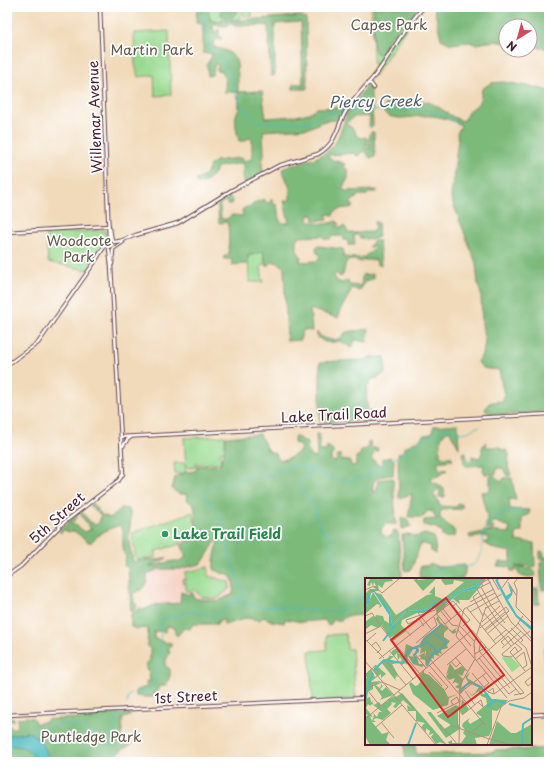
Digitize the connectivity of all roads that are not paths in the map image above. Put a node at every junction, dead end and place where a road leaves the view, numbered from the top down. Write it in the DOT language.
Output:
graph roads {
  1 [pos="100,7"];
  2 [pos="424,7"];
  3 [pos="367,83"];
  4 [pos="374,88"];
  5 [pos="109,226"];
  6 [pos="7,232"];
  7 [pos="129,238"];
  8 [pos="108,241"];
  9 [pos="113,241"];
  10 [pos="106,245"];
  11 [pos="114,248"];
  12 [pos="109,249"];
  13 [pos="100,254"];
  14 [pos="111,266"];
  15 [pos="7,365"];
  16 [pos="549,414"];
  17 [pos="134,436"];
  18 [pos="121,437"];
  19 [pos="122,449"];
  20 [pos="7,576"];
  21 [pos="365,698"];
  22 [pos="546,714"];
  23 [pos="7,715"];
  24 [pos="532,715"];
  1 -- 5 [label="street, Willemar Avenue"];
  2 -- 3 [label="street"];
  3 -- 4 [label="street"];
  3 -- 7 [label="street"];
  5 -- 6 [label="street"];
  5 -- 8 [label="street, Willemar Avenue"];
  5 -- 9 [label="street, Willemar Avenue"];
  7 -- 9 [label="street"];
  7 -- 11 [label="street"];
  8 -- 9 [label="street"];
  8 -- 10 [label="street"];
  9 -- 11 [label="street, Willemar Avenue"];
  10 -- 12 [label="street"];
  10 -- 13 [label="street"];
  11 -- 12 [label="street"];
  11 -- 14 [label="street"];
  12 -- 13 [label="street"];
  12 -- 14 [label="street"];
  13 -- 15 [label="street"];
  14 -- 18 [label="street"];
  16 -- 17 [label="street, Lake Trail Road"];
  17 -- 18 [label="street, Lake Trail Road"];
  17 -- 19 [label="street"];
  18 -- 19 [label="street"];
  19 -- 20 [label="street, 5th Street"];
  21 -- 23 [label="street, 1st Street"];
  22 -- 24 [label="street"];
}
